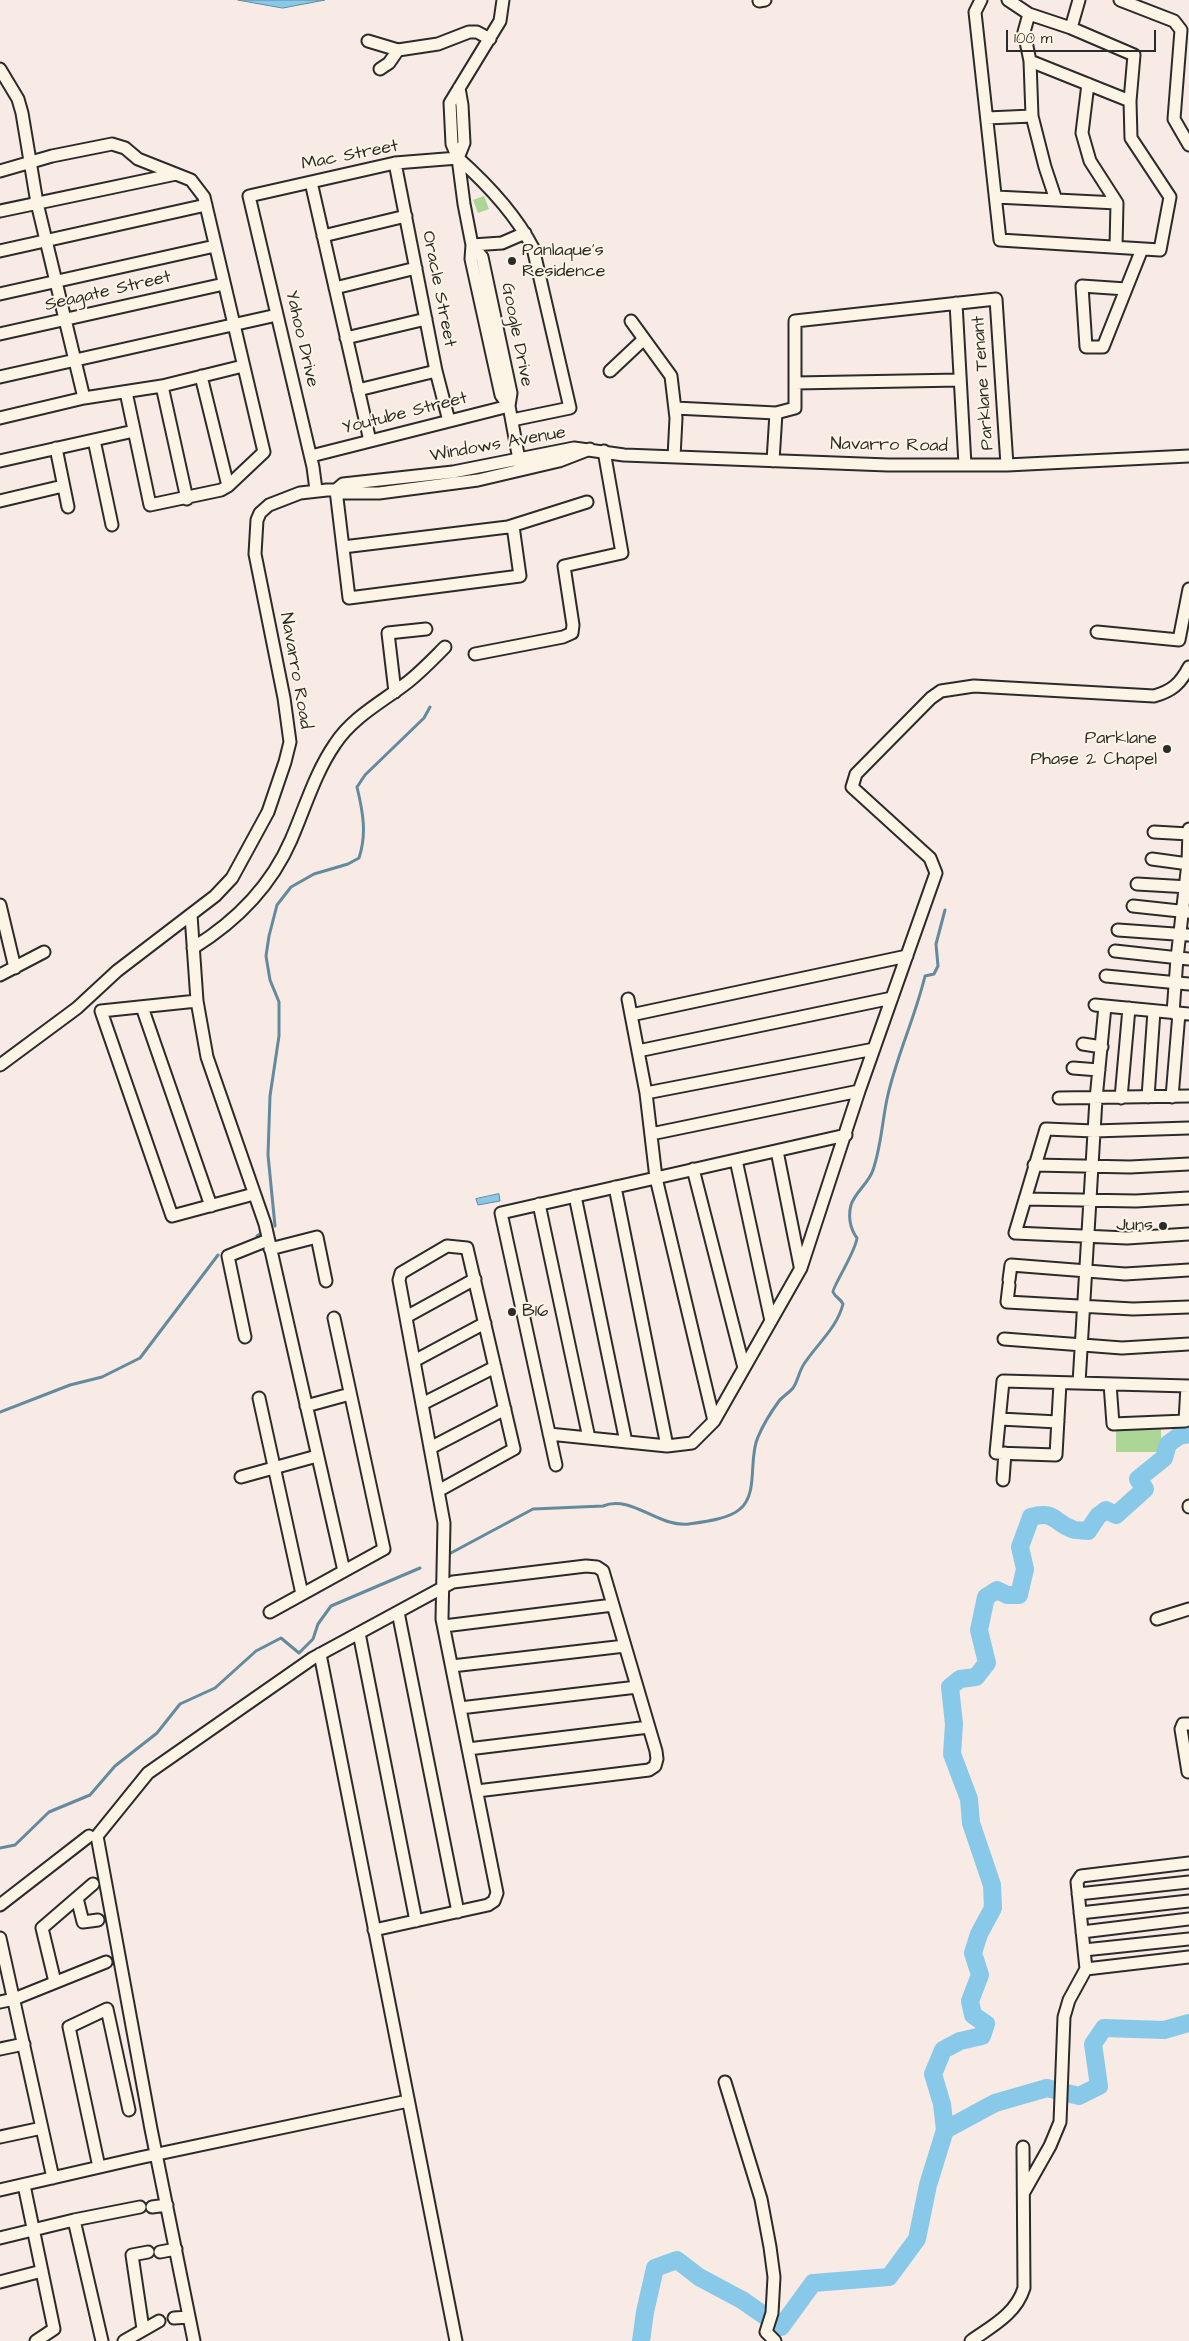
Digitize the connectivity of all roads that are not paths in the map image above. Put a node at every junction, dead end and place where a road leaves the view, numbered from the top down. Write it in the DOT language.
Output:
graph roads {
  1 [pos="503,0"];
  2 [pos="981,0"];
  3 [pos="1008,0"];
  4 [pos="1079,0"];
  5 [pos="1120,0"];
  6 [pos="1029,14"];
  7 [pos="1072,28"];
  8 [pos="490,39"];
  9 [pos="368,41"];
  10 [pos="1184,41"];
  11 [pos="398,50"];
  12 [pos="1030,61"];
  13 [pos="0,69"];
  14 [pos="380,69"];
  15 [pos="1088,84"];
  16 [pos="1130,100"];
  17 [pos="1032,116"];
  18 [pos="987,118"];
  19 [pos="1189,144"];
  20 [pos="458,158"];
  21 [pos="395,163"];
  22 [pos="31,164"];
  23 [pos="0,171"];
  24 [pos="176,174"];
  25 [pos="311,182"];
  26 [pos="249,196"];
  27 [pos="996,197"];
  28 [pos="1056,200"];
  29 [pos="37,203"];
  30 [pos="1117,204"];
  31 [pos="206,205"];
  32 [pos="0,210"];
  33 [pos="406,216"];
  34 [pos="525,233"];
  35 [pos="323,236"];
  36 [pos="46,239"];
  37 [pos="472,245"];
  38 [pos="215,246"];
  39 [pos="1116,247"];
  40 [pos="1142,249"];
  41 [pos="0,251"];
  42 [pos="416,268"];
  43 [pos="56,281"];
  44 [pos="224,284"];
  45 [pos="335,288"];
  46 [pos="1126,289"];
  47 [pos="0,294"];
  48 [pos="956,303"];
  49 [pos="277,315"];
  50 [pos="426,319"];
  51 [pos="65,320"];
  52 [pos="631,321"];
  53 [pos="234,326"];
  54 [pos="0,334"];
  55 [pos="346,338"];
  56 [pos="644,338"];
  57 [pos="75,361"];
  58 [pos="243,366"];
  59 [pos="610,370"];
  60 [pos="436,371"];
  61 [pos="201,376"];
  62 [pos="0,377"];
  63 [pos="960,380"];
  64 [pos="795,383"];
  65 [pos="162,386"];
  66 [pos="358,390"];
  67 [pos="126,392"];
  68 [pos="84,398"];
  69 [pos="509,406"];
  70 [pos="675,408"];
  71 [pos="776,413"];
  72 [pos="0,418"];
  73 [pos="512,420"];
  74 [pos="449,421"];
  75 [pos="134,431"];
  76 [pos="94,440"];
  77 [pos="370,441"];
  78 [pos="56,448"];
  79 [pos="590,449"];
  80 [pos="604,451"];
  81 [pos="311,456"];
  82 [pos="1189,456"];
  83 [pos="674,457"];
  84 [pos="0,461"];
  85 [pos="773,461"];
  86 [pos="520,465"];
  87 [pos="965,465"];
  88 [pos="1007,465"];
  89 [pos="63,486"];
  90 [pos="228,486"];
  91 [pos="316,490"];
  92 [pos="336,490"];
  93 [pos="188,498"];
  94 [pos="0,502"];
  95 [pos="587,502"];
  96 [pos="68,507"];
  97 [pos="112,525"];
  98 [pos="513,526"];
  99 [pos="343,547"];
  100 [pos="1189,589"];
  101 [pos="426,628"];
  102 [pos="1098,632"];
  103 [pos="446,647"];
  104 [pos="475,654"];
  105 [pos="1189,668"];
  106 [pos="395,692"];
  107 [pos="1189,829"];
  108 [pos="1154,832"];
  109 [pos="1189,834"];
  110 [pos="1152,859"];
  111 [pos="1188,863"];
  112 [pos="1137,884"];
  113 [pos="1187,887"];
  114 [pos="0,905"];
  115 [pos="1133,906"];
  116 [pos="1186,912"];
  117 [pos="190,915"];
  118 [pos="1118,930"];
  119 [pos="1184,935"];
  120 [pos="193,948"];
  121 [pos="1115,951"];
  122 [pos="44,952"];
  123 [pos="906,956"];
  124 [pos="1177,958"];
  125 [pos="1189,959"];
  126 [pos="14,968"];
  127 [pos="0,976"];
  128 [pos="1106,976"];
  129 [pos="1176,982"];
  130 [pos="1189,984"];
  131 [pos="892,998"];
  132 [pos="628,999"];
  133 [pos="197,1001"];
  134 [pos="142,1007"];
  135 [pos="1130,1008"];
  136 [pos="1154,1011"];
  137 [pos="1180,1014"];
  138 [pos="632,1015"];
  139 [pos="1083,1044"];
  140 [pos="1102,1047"];
  141 [pos="874,1049"];
  142 [pos="638,1051"];
  143 [pos="0,1064"];
  144 [pos="1073,1068"];
  145 [pos="1099,1070"];
  146 [pos="859,1091"];
  147 [pos="646,1094"];
  148 [pos="1189,1096"];
  149 [pos="1148,1097"];
  150 [pos="1172,1097"];
  151 [pos="1059,1098"];
  152 [pos="1121,1098"];
  153 [pos="1096,1099"];
  154 [pos="1189,1128"];
  155 [pos="1094,1131"];
  156 [pos="651,1134"];
  157 [pos="846,1135"];
  158 [pos="776,1151"];
  159 [pos="736,1160"];
  160 [pos="1189,1164"];
  161 [pos="1034,1165"];
  162 [pos="1092,1165"];
  163 [pos="693,1170"];
  164 [pos="656,1178"];
  165 [pos="615,1187"];
  166 [pos="254,1194"];
  167 [pos="575,1196"];
  168 [pos="1189,1198"];
  169 [pos="1025,1199"];
  170 [pos="1090,1200"];
  171 [pos="539,1204"];
  172 [pos="211,1206"];
  173 [pos="1189,1234"];
  174 [pos="1088,1236"];
  175 [pos="269,1244"];
  176 [pos="800,1268"];
  177 [pos="1189,1270"];
  178 [pos="1086,1272"];
  179 [pos="476,1280"];
  180 [pos="326,1281"];
  181 [pos="1084,1306"];
  182 [pos="1189,1307"];
  183 [pos="406,1317"];
  184 [pos="334,1318"];
  185 [pos="771,1321"];
  186 [pos="485,1323"];
  187 [pos="245,1337"];
  188 [pos="1004,1340"];
  189 [pos="1189,1344"];
  190 [pos="1081,1345"];
  191 [pos="414,1361"];
  192 [pos="495,1368"];
  193 [pos="744,1368"];
  194 [pos="1060,1382"];
  195 [pos="1079,1383"];
  196 [pos="1110,1384"];
  197 [pos="1188,1386"];
  198 [pos="350,1394"];
  199 [pos="259,1398"];
  200 [pos="422,1404"];
  201 [pos="306,1406"];
  202 [pos="504,1408"];
  203 [pos="1000,1419"];
  204 [pos="714,1421"];
  205 [pos="1058,1422"];
  206 [pos="549,1434"];
  207 [pos="588,1438"];
  208 [pos="626,1442"];
  209 [pos="666,1446"];
  210 [pos="430,1448"];
  211 [pos="1005,1454"];
  212 [pos="317,1456"];
  213 [pos="556,1464"];
  214 [pos="274,1468"];
  215 [pos="241,1478"];
  216 [pos="1004,1480"];
  217 [pos="438,1491"];
  218 [pos="344,1571"];
  219 [pos="443,1588"];
  220 [pos="302,1594"];
  221 [pos="613,1605"];
  222 [pos="1189,1609"];
  223 [pos="270,1612"];
  224 [pos="398,1612"];
  225 [pos="1157,1619"];
  226 [pos="444,1626"];
  227 [pos="359,1633"];
  228 [pos="625,1646"];
  229 [pos="320,1654"];
  230 [pos="452,1666"];
  231 [pos="637,1687"];
  232 [pos="460,1708"];
  233 [pos="1189,1724"];
  234 [pos="649,1727"];
  235 [pos="468,1749"];
  236 [pos="1188,1772"];
  237 [pos="477,1791"];
  238 [pos="89,1836"];
  239 [pos="1189,1863"];
  240 [pos="1189,1882"];
  241 [pos="93,1884"];
  242 [pos="1078,1894"];
  243 [pos="77,1898"];
  244 [pos="1189,1901"];
  245 [pos="0,1905"];
  246 [pos="458,1912"];
  247 [pos="1080,1913"];
  248 [pos="98,1920"];
  249 [pos="1189,1920"];
  250 [pos="416,1921"];
  251 [pos="374,1930"];
  252 [pos="1082,1932"];
  253 [pos="0,1938"];
  254 [pos="1189,1938"];
  255 [pos="1084,1950"];
  256 [pos="1189,1956"];
  257 [pos="106,1962"];
  258 [pos="1086,1968"];
  259 [pos="55,1982"];
  260 [pos="14,1999"];
  261 [pos="0,2002"];
  262 [pos="24,2044"];
  263 [pos="0,2049"];
  264 [pos="725,2082"];
  265 [pos="408,2101"];
  266 [pos="138,2109"];
  267 [pos="42,2128"];
  268 [pos="0,2137"];
  269 [pos="1023,2147"];
  270 [pos="99,2167"];
  271 [pos="53,2178"];
  272 [pos="24,2185"];
  273 [pos="0,2190"];
  274 [pos="1024,2192"];
  275 [pos="167,2205"];
  276 [pos="74,2220"];
  277 [pos="34,2229"];
  278 [pos="0,2238"];
  279 [pos="176,2249"];
  280 [pos="148,2252"];
  281 [pos="160,2252"];
  282 [pos="42,2271"];
  283 [pos="0,2282"];
  284 [pos="189,2317"];
  285 [pos="174,2318"];
  286 [pos="159,2321"];
  287 [pos="143,2329"];
  288 [pos="36,2341"];
  289 [pos="102,2341"];
  290 [pos="124,2341"];
  291 [pos="194,2341"];
  292 [pos="456,2341"];
  293 [pos="775,2341"];
  294 [pos="971,2341"];
  1 -- 8 [label="street, Google Drive"];
  2 -- 18 [label="street"];
  3 -- 6 [label="street"];
  4 -- 7 [label="street"];
  5 -- 10 [label="street"];
  6 -- 7 [label="street"];
  6 -- 12 [label="street"];
  7 -- 16 [label="street"];
  8 -- 11 [label="street"];
  8 -- 20 [label="street, Google Drive"];
  9 -- 11 [label="street"];
  10 -- 19 [label="street"];
  11 -- 14 [label="street"];
  12 -- 15 [label="street"];
  12 -- 17 [label="street"];
  13 -- 22 [label="street"];
  15 -- 16 [label="street"];
  15 -- 30 [label="street"];
  16 -- 40 [label="street"];
  17 -- 18 [label="street"];
  17 -- 28 [label="street"];
  18 -- 27 [label="street"];
  20 -- 21 [label="street, Mac Street"];
  20 -- 34 [label="street"];
  20 -- 37 [label="street, Google Drive"];
  21 -- 25 [label="street, Mac Street"];
  21 -- 33 [label="street, Oracle Street"];
  22 -- 23 [label="street"];
  22 -- 24 [label="street"];
  22 -- 29 [label="street"];
  24 -- 29 [label="street"];
  24 -- 31 [label="street"];
  25 -- 26 [label="street, Mac Street"];
  25 -- 35 [label="street"];
  26 -- 49 [label="street, Yahoo Drive"];
  27 -- 28 [label="street"];
  27 -- 39 [label="street"];
  28 -- 30 [label="street"];
  29 -- 32 [label="street"];
  29 -- 36 [label="street"];
  30 -- 39 [label="street"];
  31 -- 36 [label="street"];
  31 -- 38 [label="street"];
  33 -- 35 [label="street"];
  33 -- 42 [label="street, Oracle Street"];
  34 -- 37 [label="street"];
  34 -- 73 [label="street"];
  35 -- 45 [label="street"];
  36 -- 41 [label="street"];
  36 -- 43 [label="street"];
  37 -- 69 [label="street, Google Drive"];
  38 -- 43 [label="street"];
  38 -- 44 [label="street"];
  39 -- 40 [label="street"];
  40 -- 46 [label="street"];
  42 -- 45 [label="street"];
  42 -- 50 [label="street, Oracle Street"];
  43 -- 47 [label="street"];
  43 -- 51 [label="street"];
  44 -- 51 [label="street, Seagate Street"];
  44 -- 53 [label="street"];
  45 -- 55 [label="street"];
  46 -- 46 [label="street"];
  48 -- 63 [label="street"];
  48 -- 64 [label="street"];
  48 -- 88 [label="street, Parklane Tenant"];
  49 -- 53 [label="street"];
  49 -- 81 [label="street, Yahoo Drive"];
  50 -- 55 [label="street"];
  50 -- 60 [label="street, Oracle Street"];
  51 -- 54 [label="street, Seagate Street"];
  51 -- 57 [label="street"];
  52 -- 56 [label="street"];
  53 -- 57 [label="street"];
  53 -- 58 [label="street"];
  55 -- 66 [label="street"];
  56 -- 59 [label="street"];
  56 -- 70 [label="street"];
  57 -- 62 [label="street"];
  57 -- 68 [label="street"];
  58 -- 61 [label="street"];
  58 -- 90 [label="street"];
  60 -- 66 [label="street"];
  60 -- 74 [label="street, Oracle Street"];
  61 -- 65 [label="street"];
  61 -- 90 [label="street"];
  63 -- 64 [label="street"];
  63 -- 87 [label="street"];
  64 -- 71 [label="street"];
  65 -- 67 [label="street"];
  65 -- 93 [label="street"];
  66 -- 77 [label="street"];
  67 -- 68 [label="street"];
  67 -- 75 [label="street"];
  68 -- 72 [label="street"];
  69 -- 73 [label="street, Google Drive"];
  69 -- 74 [label="street, Youtube Street"];
  70 -- 71 [label="street"];
  70 -- 83 [label="street"];
  71 -- 85 [label="street"];
  73 -- 86 [label="street, Google Drive"];
  74 -- 77 [label="street, Youtube Street"];
  75 -- 76 [label="street"];
  75 -- 93 [label="street"];
  76 -- 78 [label="street"];
  76 -- 97 [label="street"];
  77 -- 81 [label="street, Youtube Street"];
  78 -- 84 [label="street"];
  78 -- 89 [label="street"];
  79 -- 80 [label="street, Navarro Road"];
  79 -- 86 [label="street, Windows Avenue"];
  80 -- 83 [label="street, Navarro Road"];
  80 -- 104 [label="street"];
  81 -- 91 [label="street, Yahoo Drive"];
  82 -- 88 [label="street, Navarro Road"];
  83 -- 85 [label="street, Navarro Road"];
  85 -- 87 [label="street, Navarro Road"];
  86 -- 92 [label="street, Windows Avenue"];
  87 -- 88 [label="street, Navarro Road"];
  89 -- 94 [label="street"];
  89 -- 96 [label="street"];
  90 -- 93 [label="street"];
  91 -- 92 [label="street, Navarro Road"];
  91 -- 117 [label="street, Navarro Road"];
  92 -- 99 [label="street"];
  95 -- 98 [label="street"];
  98 -- 99 [label="street"];
  98 -- 99 [label="street"];
  100 -- 102 [label="street"];
  101 -- 106 [label="street"];
  103 -- 106 [label="street"];
  105 -- 123 [label="street"];
  106 -- 120 [label="street"];
  107 -- 109 [label="street"];
  108 -- 109 [label="street"];
  109 -- 111 [label="street"];
  110 -- 111 [label="street"];
  111 -- 113 [label="street"];
  112 -- 113 [label="street"];
  113 -- 116 [label="street"];
  114 -- 126 [label="street"];
  115 -- 116 [label="street"];
  116 -- 119 [label="street"];
  117 -- 120 [label="street"];
  117 -- 143 [label="street, Navarro Road"];
  118 -- 119 [label="street"];
  119 -- 124 [label="street"];
  120 -- 133 [label="street"];
  121 -- 124 [label="street"];
  122 -- 126 [label="street"];
  123 -- 131 [label="street"];
  123 -- 138 [label="street"];
  124 -- 125 [label="street"];
  124 -- 129 [label="street"];
  126 -- 127 [label="street"];
  128 -- 129 [label="street"];
  129 -- 130 [label="street"];
  129 -- 137 [label="street"];
  131 -- 141 [label="street"];
  131 -- 142 [label="street"];
  132 -- 138 [label="street"];
  133 -- 134 [label="street"];
  133 -- 166 [label="street"];
  134 -- 172 [label="street"];
  134 -- 172 [label="street"];
  135 -- 136 [label="street"];
  135 -- 140 [label="street"];
  135 -- 152 [label="street"];
  136 -- 137 [label="street"];
  136 -- 149 [label="street"];
  137 -- 150 [label="street"];
  138 -- 142 [label="street"];
  139 -- 140 [label="street"];
  140 -- 145 [label="street"];
  141 -- 146 [label="street"];
  141 -- 147 [label="street"];
  142 -- 147 [label="street"];
  144 -- 145 [label="street"];
  145 -- 153 [label="street"];
  146 -- 156 [label="street"];
  146 -- 157 [label="street"];
  147 -- 156 [label="street"];
  148 -- 150 [label="street"];
  149 -- 150 [label="street"];
  149 -- 152 [label="street"];
  151 -- 153 [label="street"];
  152 -- 153 [label="street"];
  153 -- 155 [label="street"];
  154 -- 155 [label="street"];
  155 -- 161 [label="street"];
  155 -- 162 [label="street"];
  156 -- 164 [label="street"];
  157 -- 158 [label="street"];
  157 -- 176 [label="street"];
  158 -- 159 [label="street"];
  158 -- 176 [label="street"];
  159 -- 163 [label="street"];
  159 -- 185 [label="street"];
  160 -- 162 [label="street"];
  161 -- 162 [label="street"];
  161 -- 169 [label="street"];
  162 -- 170 [label="street"];
  163 -- 164 [label="street"];
  163 -- 193 [label="street"];
  164 -- 165 [label="street"];
  164 -- 204 [label="street"];
  165 -- 167 [label="street"];
  165 -- 209 [label="street"];
  166 -- 172 [label="street"];
  166 -- 175 [label="street"];
  167 -- 171 [label="street"];
  167 -- 208 [label="street"];
  168 -- 170 [label="street"];
  169 -- 170 [label="street"];
  169 -- 174 [label="street"];
  170 -- 174 [label="street"];
  171 -- 206 [label="street"];
  171 -- 207 [label="street"];
  173 -- 174 [label="street"];
  174 -- 178 [label="street"];
  175 -- 180 [label="street"];
  175 -- 187 [label="street"];
  175 -- 201 [label="street"];
  176 -- 185 [label="street"];
  177 -- 178 [label="street"];
  178 -- 181 [label="street"];
  178 -- 181 [label="street"];
  179 -- 183 [label="street"];
  179 -- 183 [label="street"];
  179 -- 186 [label="street"];
  181 -- 182 [label="street"];
  181 -- 190 [label="street"];
  183 -- 191 [label="street"];
  184 -- 198 [label="street"];
  185 -- 193 [label="street"];
  186 -- 191 [label="street"];
  186 -- 192 [label="street"];
  188 -- 190 [label="street"];
  189 -- 190 [label="street"];
  190 -- 195 [label="street"];
  191 -- 200 [label="street"];
  192 -- 200 [label="street"];
  192 -- 202 [label="street"];
  193 -- 204 [label="street"];
  194 -- 195 [label="street"];
  194 -- 203 [label="street"];
  194 -- 205 [label="street"];
  195 -- 196 [label="street"];
  196 -- 197 [label="street"];
  196 -- 197 [label="street"];
  198 -- 201 [label="street"];
  198 -- 218 [label="street"];
  199 -- 214 [label="street"];
  200 -- 210 [label="street"];
  201 -- 212 [label="street"];
  202 -- 210 [label="street"];
  202 -- 217 [label="street"];
  203 -- 205 [label="street"];
  203 -- 211 [label="street"];
  204 -- 209 [label="street"];
  205 -- 211 [label="street"];
  206 -- 207 [label="street"];
  206 -- 213 [label="street"];
  207 -- 208 [label="street"];
  208 -- 209 [label="street"];
  210 -- 217 [label="street"];
  211 -- 216 [label="street"];
  212 -- 214 [label="street"];
  212 -- 218 [label="street"];
  214 -- 215 [label="street"];
  214 -- 220 [label="street"];
  217 -- 219 [label="street"];
  218 -- 220 [label="street"];
  219 -- 221 [label="street"];
  219 -- 224 [label="street"];
  219 -- 226 [label="street"];
  220 -- 223 [label="street"];
  221 -- 226 [label="street"];
  221 -- 228 [label="street"];
  222 -- 225 [label="street"];
  224 -- 227 [label="street"];
  224 -- 246 [label="street"];
  226 -- 230 [label="street"];
  227 -- 229 [label="street"];
  227 -- 250 [label="street"];
  228 -- 230 [label="street"];
  228 -- 231 [label="street"];
  229 -- 251 [label="street"];
  229 -- 266 [label="street"];
  230 -- 232 [label="street"];
  231 -- 232 [label="street"];
  231 -- 234 [label="street"];
  232 -- 235 [label="street"];
  233 -- 236 [label="street"];
  234 -- 235 [label="street"];
  234 -- 237 [label="street"];
  235 -- 237 [label="street"];
  237 -- 246 [label="street"];
  238 -- 245 [label="street"];
  239 -- 242 [label="street"];
  240 -- 242 [label="street"];
  241 -- 243 [label="street"];
  242 -- 247 [label="street"];
  243 -- 248 [label="street"];
  243 -- 259 [label="street"];
  244 -- 247 [label="street"];
  246 -- 250 [label="street"];
  247 -- 252 [label="street"];
  249 -- 252 [label="street"];
  250 -- 251 [label="street"];
  251 -- 265 [label="street"];
  252 -- 255 [label="street"];
  253 -- 260 [label="street"];
  254 -- 255 [label="street"];
  255 -- 258 [label="street"];
  256 -- 258 [label="street"];
  257 -- 259 [label="street"];
  258 -- 274 [label="street"];
  259 -- 260 [label="street"];
  260 -- 261 [label="street"];
  260 -- 262 [label="street"];
  262 -- 263 [label="street"];
  262 -- 267 [label="street"];
  264 -- 293 [label="street"];
  265 -- 270 [label="street"];
  265 -- 292 [label="street"];
  266 -- 270 [label="street"];
  266 -- 275 [label="street"];
  267 -- 268 [label="street"];
  267 -- 271 [label="street"];
  269 -- 274 [label="street"];
  270 -- 271 [label="street"];
  271 -- 272 [label="street"];
  272 -- 273 [label="street"];
  272 -- 277 [label="street"];
  274 -- 294 [label="street"];
  275 -- 276 [label="street"];
  275 -- 279 [label="street"];
  276 -- 277 [label="street"];
  276 -- 289 [label="street"];
  277 -- 278 [label="street"];
  277 -- 282 [label="street"];
  279 -- 281 [label="street"];
  279 -- 284 [label="street"];
  280 -- 287 [label="street"];
  282 -- 283 [label="street"];
  282 -- 288 [label="street"];
  284 -- 285 [label="street"];
  284 -- 291 [label="street"];
  286 -- 287 [label="street"];
  287 -- 290 [label="street"];
}
